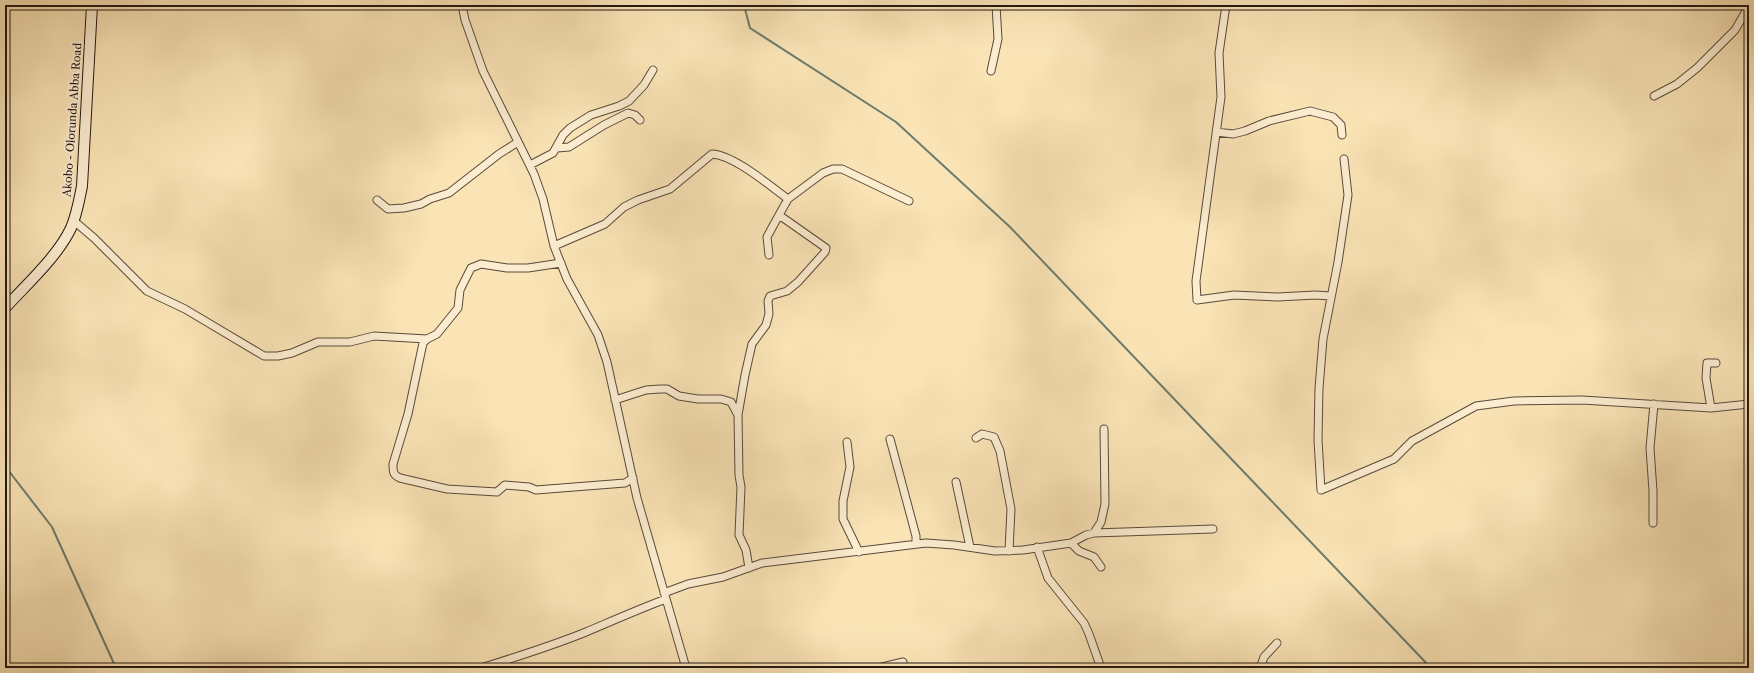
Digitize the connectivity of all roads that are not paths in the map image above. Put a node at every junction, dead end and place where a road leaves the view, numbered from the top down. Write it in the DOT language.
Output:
graph roads {
  1 [pos="92,5"];
  2 [pos="462,5"];
  3 [pos="996,5"];
  4 [pos="1226,5"];
  5 [pos="1749,6"];
  6 [pos="653,70"];
  7 [pos="991,71"];
  8 [pos="1654,96"];
  9 [pos="640,120"];
  10 [pos="1216,132"];
  11 [pos="1342,135"];
  12 [pos="518,142"];
  13 [pos="557,148"];
  14 [pos="1344,159"];
  15 [pos="530,165"];
  16 [pos="788,199"];
  17 [pos="377,200"];
  18 [pos="909,201"];
  19 [pos="779,215"];
  20 [pos="74,221"];
  21 [pos="554,246"];
  22 [pos="769,255"];
  23 [pos="561,263"];
  24 [pos="1331,296"];
  25 [pos="5,308"];
  26 [pos="426,339"];
  27 [pos="1716,363"];
  28 [pos="615,400"];
  29 [pos="1654,404"];
  30 [pos="1749,404"];
  31 [pos="1711,408"];
  32 [pos="738,415"];
  33 [pos="1104,428"];
  34 [pos="976,438"];
  35 [pos="890,439"];
  36 [pos="847,442"];
  37 [pos="633,478"];
  38 [pos="956,482"];
  39 [pos="1653,523"];
  40 [pos="1213,529"];
  41 [pos="1094,533"];
  42 [pos="1071,543"];
  43 [pos="916,544"];
  44 [pos="970,547"];
  45 [pos="1037,547"];
  46 [pos="1009,551"];
  47 [pos="860,552"];
  48 [pos="1101,567"];
  49 [pos="748,568"];
  50 [pos="665,596"];
  51 [pos="1277,643"];
  52 [pos="903,662"];
  53 [pos="481,668"];
  54 [pos="686,668"];
  55 [pos="878,668"];
  56 [pos="1101,668"];
  57 [pos="1260,668"];
  1 -- 20 [label="main road, Akobo - Olorunda Abba Road"];
  2 -- 12 [label="street"];
  3 -- 7 [label="street"];
  4 -- 10 [label="street"];
  5 -- 8 [label="street"];
  6 -- 13 [label="street"];
  9 -- 13 [label="street"];
  10 -- 11 [label="street"];
  10 -- 24 [label="street"];
  12 -- 15 [label="street"];
  12 -- 17 [label="street"];
  13 -- 15 [label="street"];
  14 -- 24 [label="street"];
  15 -- 21 [label="street"];
  16 -- 18 [label="street"];
  16 -- 19 [label="street"];
  16 -- 21 [label="street"];
  19 -- 22 [label="street"];
  19 -- 32 [label="street"];
  20 -- 25 [label="main road, Akobo - Olorunda Abba Road"];
  20 -- 26 [label="street"];
  21 -- 23 [label="street"];
  23 -- 26 [label="street"];
  23 -- 28 [label="street"];
  24 -- 29 [label="street"];
  26 -- 37 [label="street"];
  27 -- 31 [label="street"];
  28 -- 32 [label="street"];
  28 -- 37 [label="street"];
  29 -- 31 [label="street"];
  29 -- 39 [label="street"];
  30 -- 31 [label="street"];
  32 -- 49 [label="street"];
  33 -- 41 [label="street"];
  34 -- 46 [label="street"];
  35 -- 43 [label="street"];
  36 -- 47 [label="street"];
  37 -- 50 [label="street"];
  38 -- 44 [label="street"];
  40 -- 41 [label="street"];
  41 -- 42 [label="street"];
  42 -- 45 [label="street"];
  42 -- 48 [label="street"];
  43 -- 44 [label="street"];
  43 -- 47 [label="street"];
  44 -- 46 [label="street"];
  45 -- 46 [label="street"];
  45 -- 56 [label="street"];
  47 -- 49 [label="street"];
  49 -- 50 [label="street"];
  50 -- 53 [label="street"];
  50 -- 54 [label="street"];
  51 -- 57 [label="street"];
  52 -- 55 [label="street"];
}
